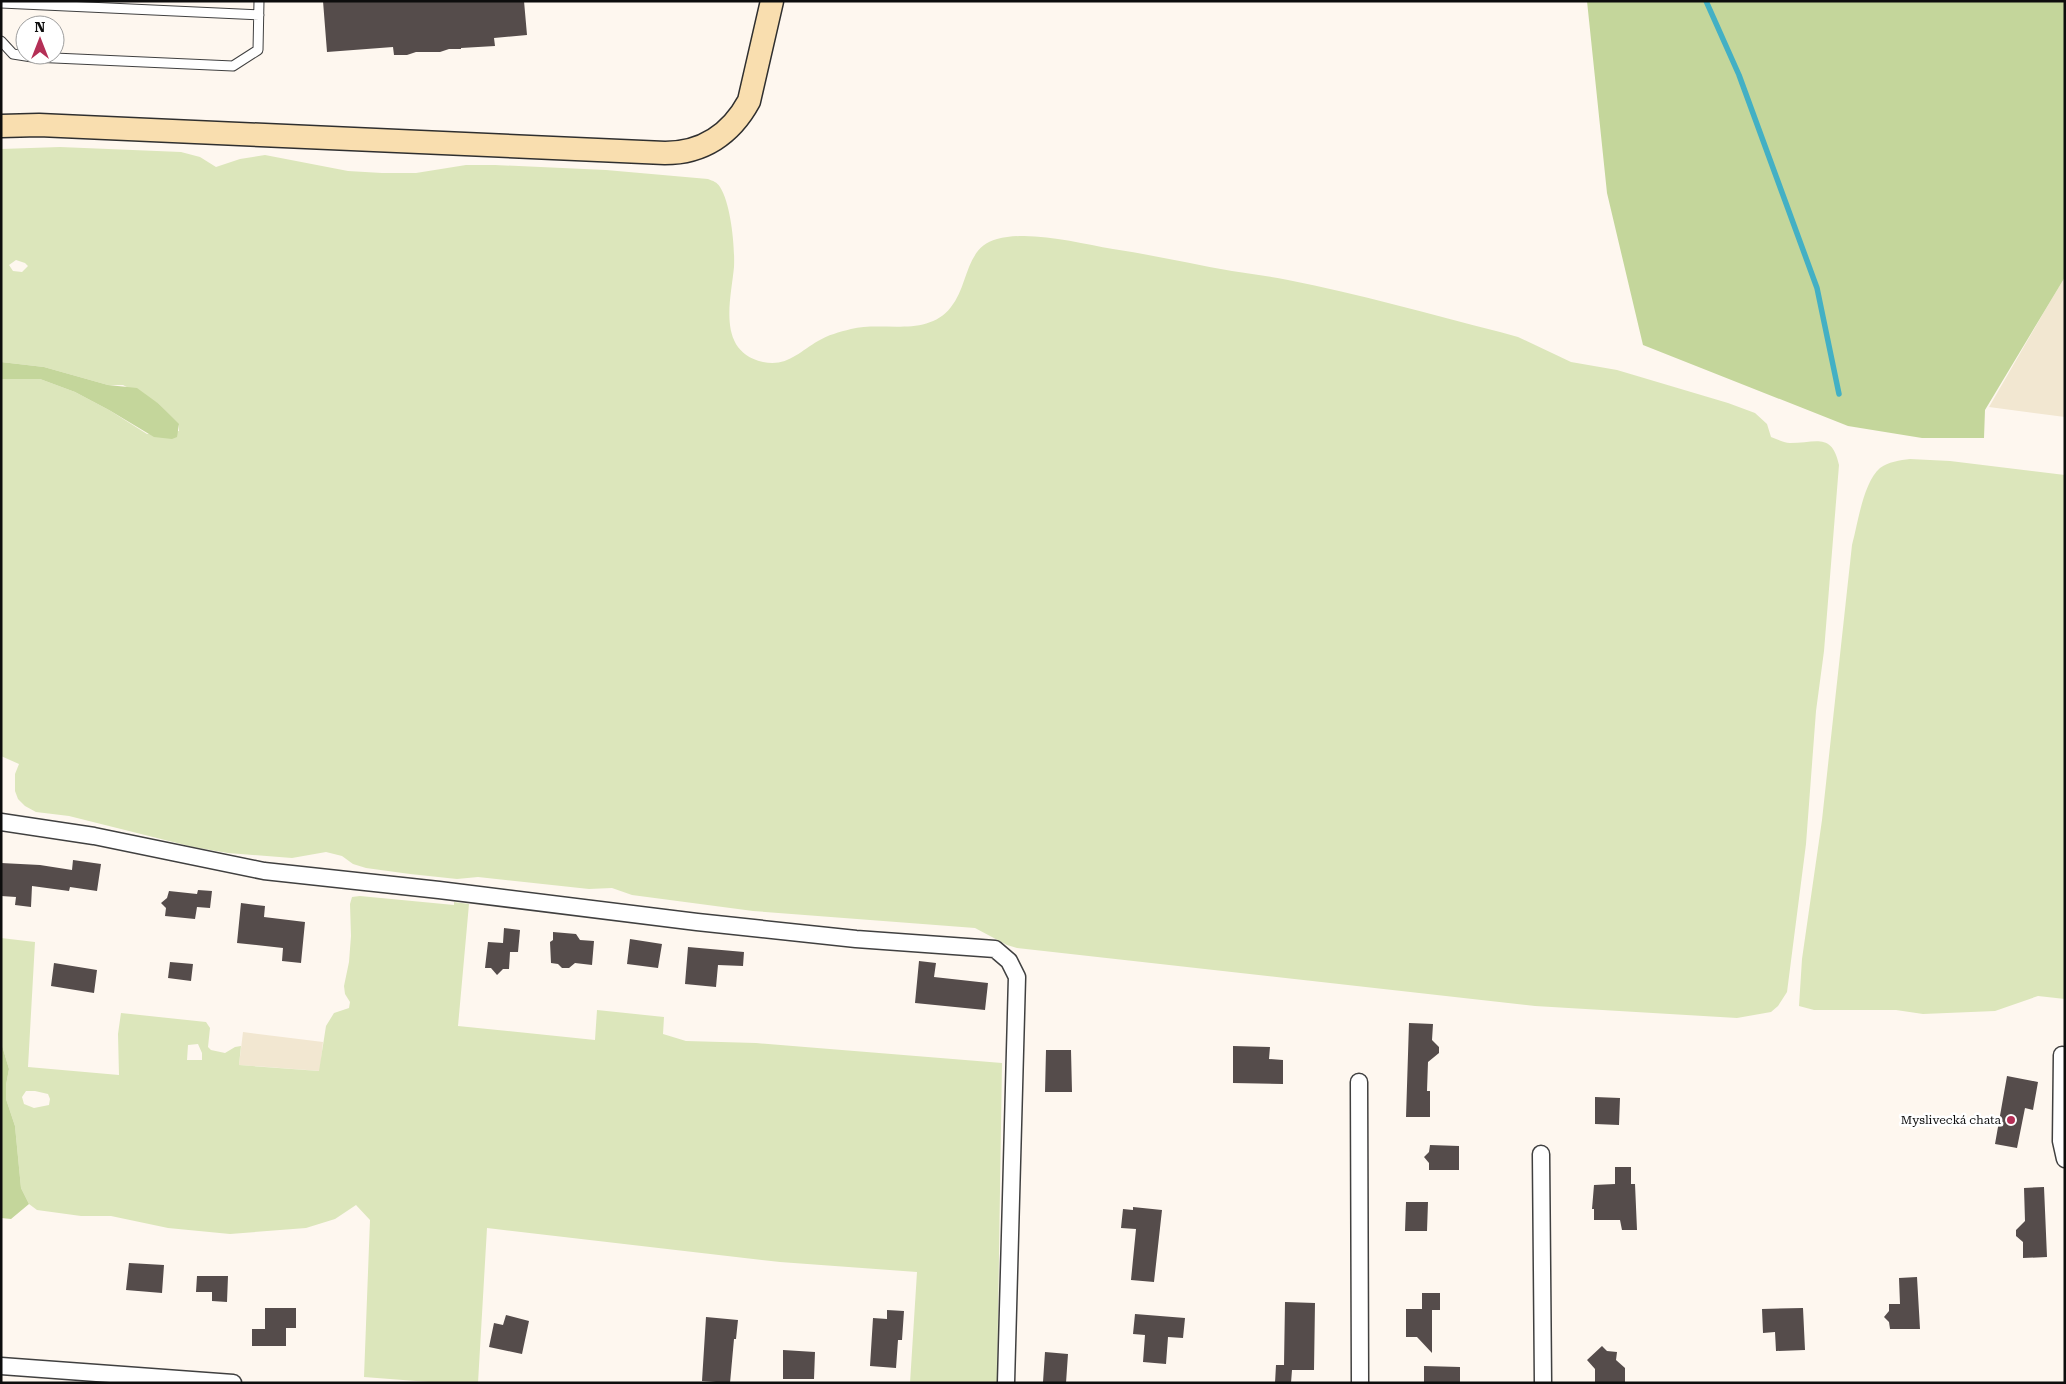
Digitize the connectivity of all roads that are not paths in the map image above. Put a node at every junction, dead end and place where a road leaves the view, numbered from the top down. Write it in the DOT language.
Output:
graph roads {
  1 [pos="259,1"];
  2 [pos="772,1"];
  3 [pos="1,2"];
  4 [pos="259,15"];
  5 [pos="1,41"];
  6 [pos="1,126"];
  7 [pos="1,822"];
  8 [pos="2062,1055"];
  9 [pos="1359,1082"];
  10 [pos="1541,1154"];
  11 [pos="2065,1159"];
  12 [pos="1,1366"];
  13 [pos="232,1383"];
  14 [pos="1006,1383"];
  15 [pos="1360,1383"];
  16 [pos="1543,1383"];
  1 -- 4 [label="lane"];
  2 -- 6 [label="street"];
  3 -- 4 [label="lane"];
  4 -- 5 [label="lane"];
  7 -- 14 [label="street"];
  8 -- 11 [label="street"];
  9 -- 15 [label="street"];
  10 -- 16 [label="street"];
  12 -- 13 [label="street"];
}
